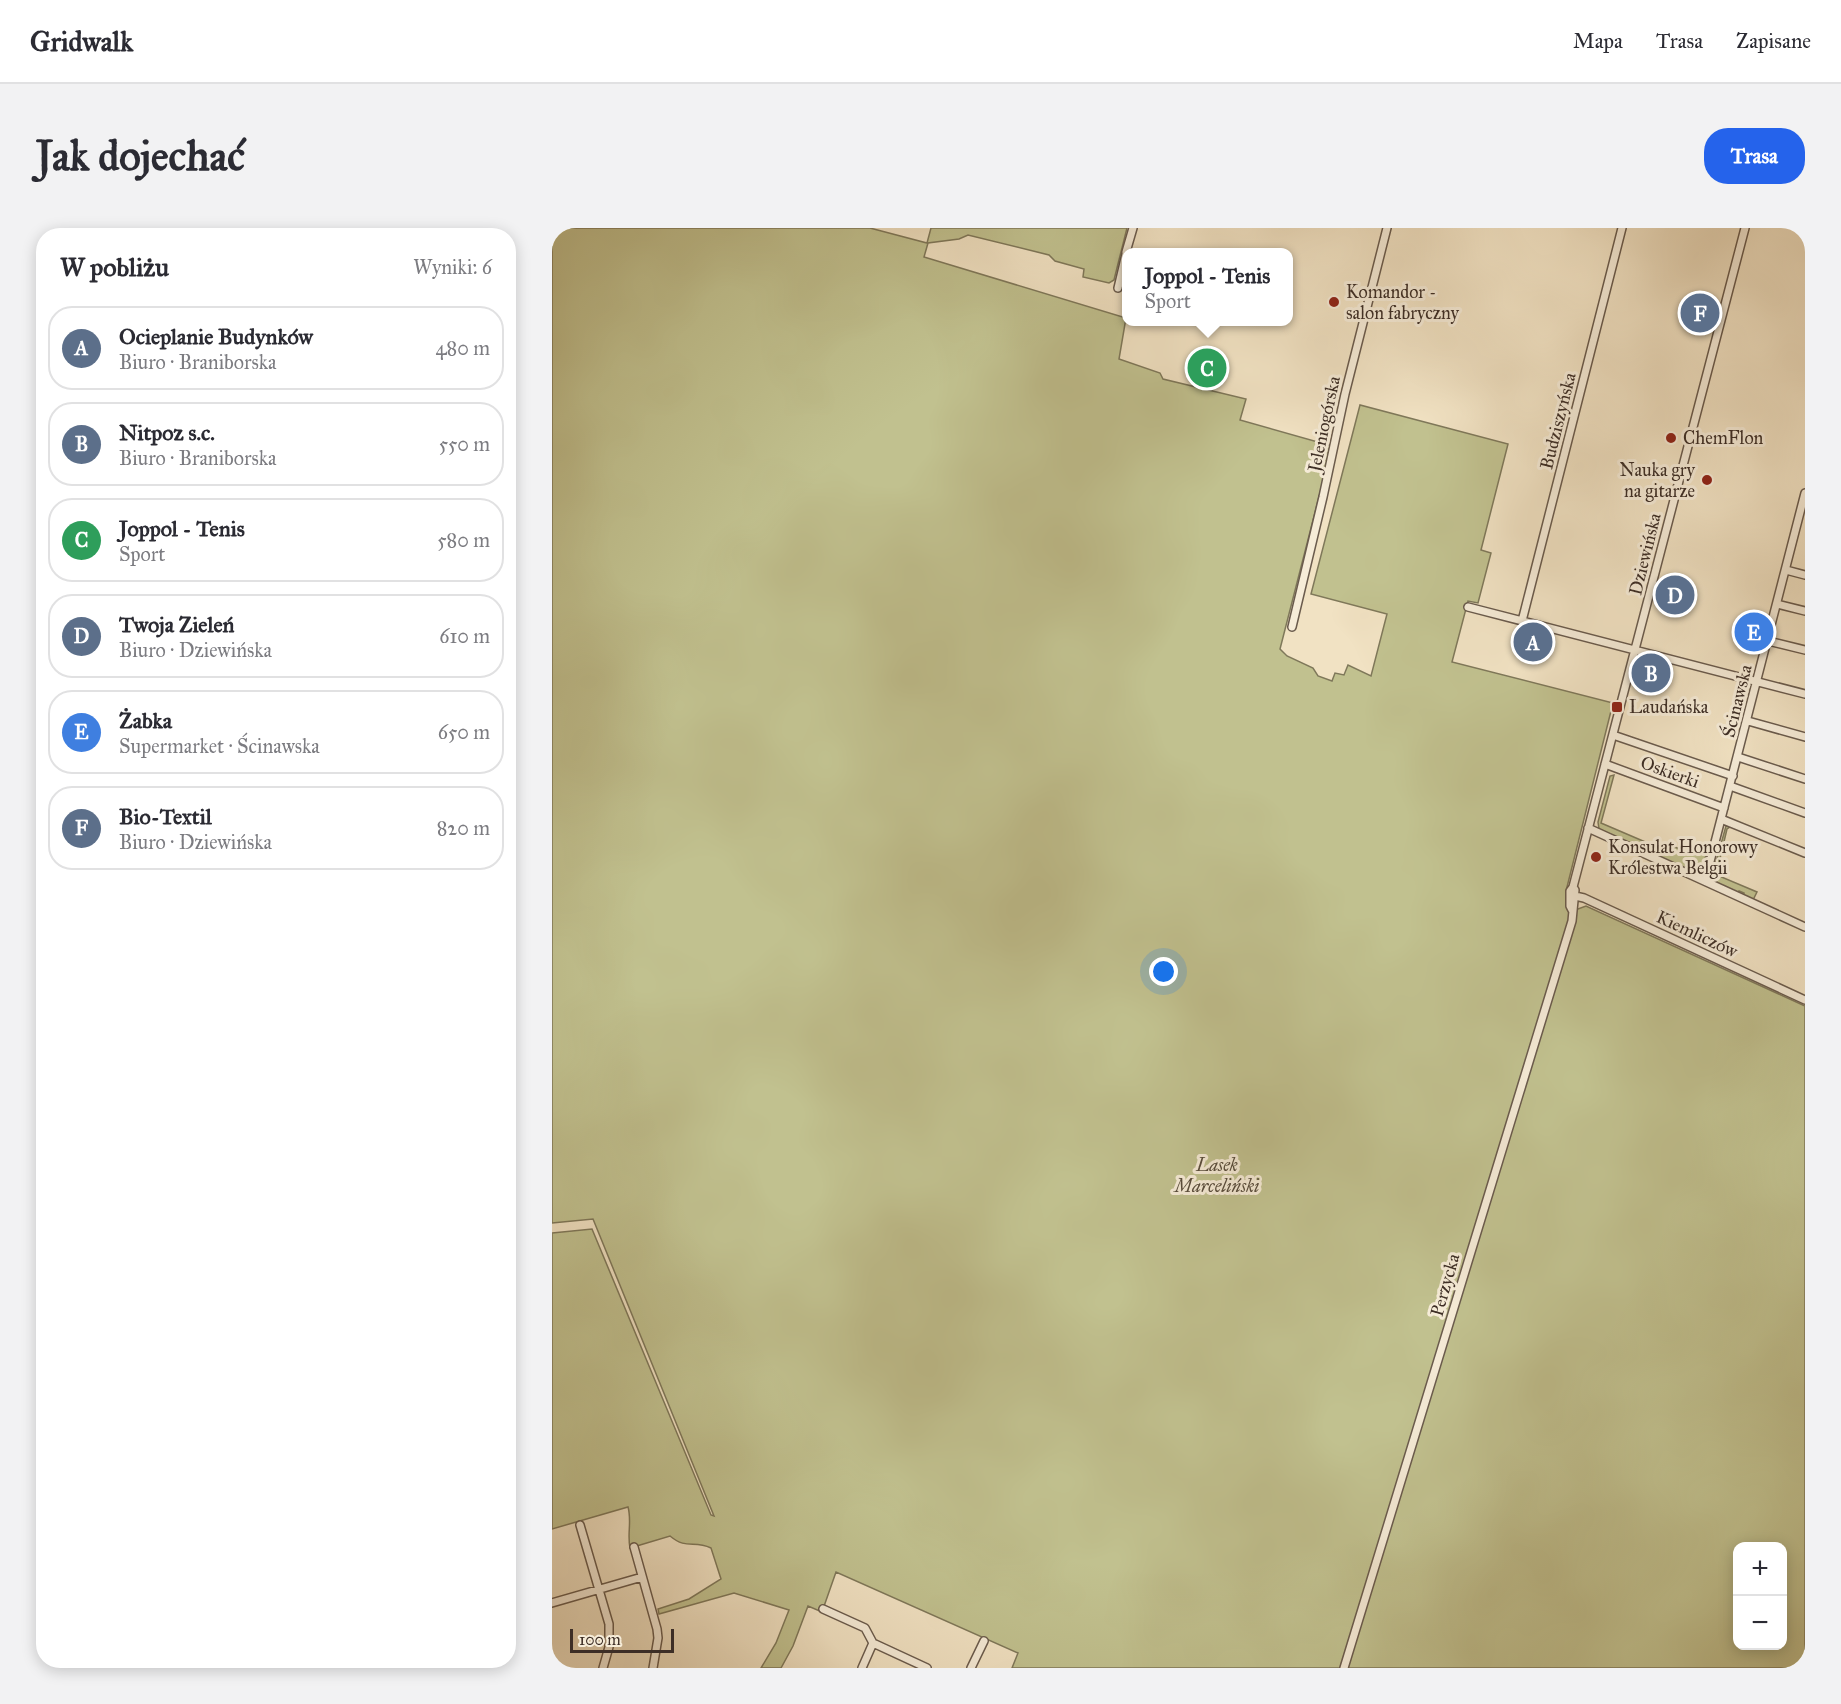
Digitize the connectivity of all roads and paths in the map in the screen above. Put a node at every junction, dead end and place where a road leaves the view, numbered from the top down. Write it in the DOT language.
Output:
graph roads {
  1 [pos="1133,228"];
  2 [pos="1387,228"];
  3 [pos="1622,228"];
  4 [pos="1745,228"];
  5 [pos="1127,248"];
  6 [pos="1122,270"];
  7 [pos="1118,288"];
  8 [pos="1805,493"];
  9 [pos="1796,526"];
  10 [pos="1805,528"];
  11 [pos="1786,570"];
  12 [pos="1805,575"];
  13 [pos="1777,604"];
  14 [pos="1468,607"];
  15 [pos="1805,612"];
  16 [pos="1522,621"];
  17 [pos="1292,627"];
  18 [pos="1768,641"];
  19 [pos="1636,650"];
  20 [pos="1805,650"];
  21 [pos="1757,682"];
  22 [pos="1805,694"];
  23 [pos="1748,721"];
  24 [pos="1613,735"];
  25 [pos="1805,737"];
  26 [pos="1738,757"];
  27 [pos="1605,765"];
  28 [pos="1733,776"];
  29 [pos="1805,779"];
  30 [pos="1730,786"];
  31 [pos="1724,808"];
  32 [pos="1805,813"];
  33 [pos="1721,819"];
  34 [pos="1588,828"];
  35 [pos="1805,853"];
  36 [pos="1705,881"];
  37 [pos="1573,887"];
  38 [pos="1575,896"];
  39 [pos="1572,910"];
  40 [pos="1805,927"];
  41 [pos="1805,1000"];
  42 [pos="580,1525"];
  43 [pos="634,1547"];
  44 [pos="642,1577"];
  45 [pos="599,1590"];
  46 [pos="552,1603"];
  47 [pos="823,1609"];
  48 [pos="984,1641"];
  49 [pos="873,1643"];
  50 [pos="603,1668"];
  51 [pos="653,1668"];
  52 [pos="862,1668"];
  53 [pos="927,1668"];
  54 [pos="971,1668"];
  55 [pos="1344,1668"];
  1 -- 5 [label="street"];
  2 -- 17 [label="street, Jeleniogórska"];
  3 -- 16 [label="street, Budziszyńska"];
  4 -- 19 [label="street, Dziewińska"];
  6 -- 7 [label="street"];
  8 -- 9 [label="street, Ścinawska"];
  9 -- 10 [label="street"];
  9 -- 11 [label="street, Ścinawska"];
  11 -- 12 [label="street"];
  11 -- 13 [label="street, Ścinawska"];
  13 -- 15 [label="street"];
  13 -- 18 [label="street, Ścinawska"];
  14 -- 16 [label="street"];
  16 -- 19 [label="street"];
  18 -- 20 [label="street"];
  18 -- 21 [label="street, Ścinawska"];
  19 -- 21 [label="street"];
  19 -- 24 [label="street, Dziewińska"];
  21 -- 22 [label="street"];
  21 -- 23 [label="street, Ścinawska"];
  23 -- 25 [label="street"];
  23 -- 26 [label="street, Ścinawska"];
  24 -- 27 [label="street, Dziewińska"];
  24 -- 28 [label="street"];
  26 -- 28 [label="street, Ścinawska"];
  26 -- 29 [label="street"];
  27 -- 31 [label="street, Oskierki"];
  27 -- 34 [label="street, Dziewińska"];
  28 -- 30 [label="street, Ścinawska"];
  30 -- 31 [label="street, Ścinawska"];
  30 -- 32 [label="street"];
  31 -- 33 [label="street, Ścinawska"];
  33 -- 35 [label="street"];
  33 -- 36 [label="street, Ścinawska"];
  34 -- 36 [label="street"];
  34 -- 37 [label="street, Dziewińska"];
  36 -- 40 [label="street"];
  37 -- 38 [label="street, Dziewińska"];
  37 -- 39 [label="street, Dziewińska"];
  38 -- 39 [label="street, Dziewińska"];
  38 -- 41 [label="street, Kiemliczów"];
  39 -- 55 [label="street, Perzycka"];
  42 -- 45 [label="street"];
  43 -- 44 [label="street"];
  44 -- 45 [label="street"];
  44 -- 51 [label="street"];
  45 -- 46 [label="street"];
  45 -- 50 [label="street"];
  47 -- 49 [label="street"];
  48 -- 54 [label="street"];
  49 -- 52 [label="street"];
  49 -- 53 [label="street"];
}
